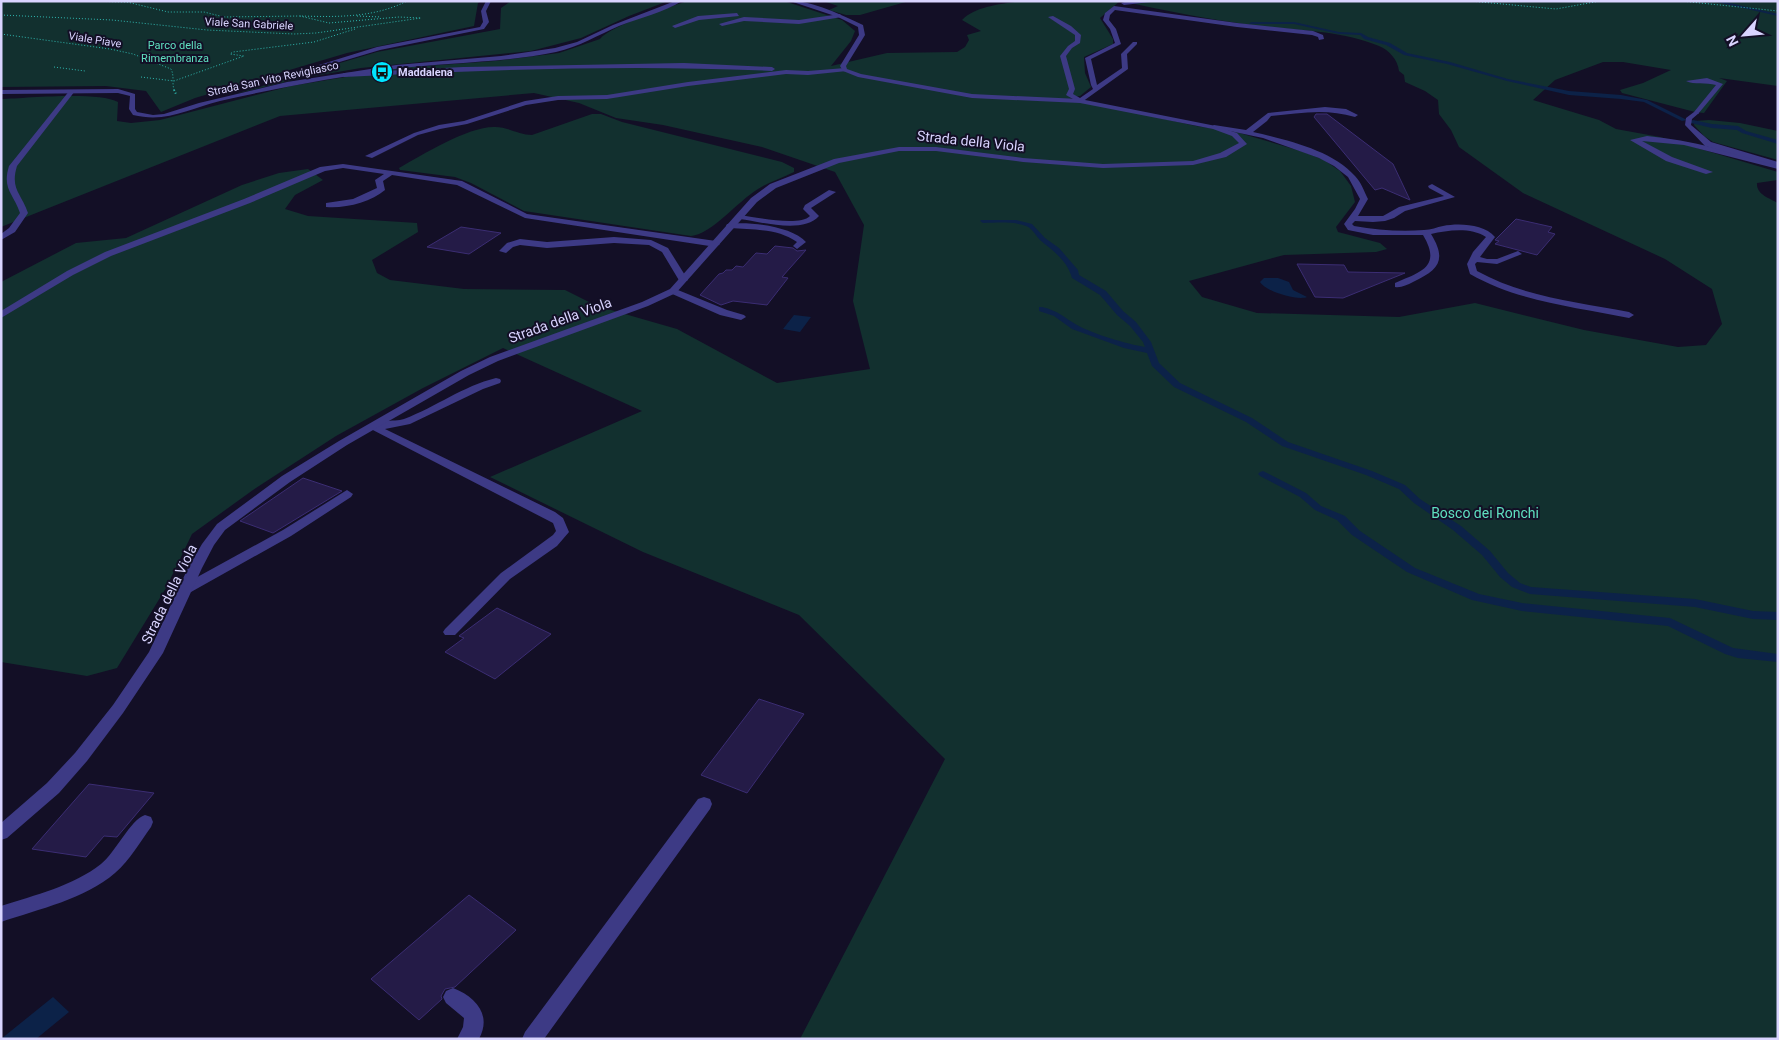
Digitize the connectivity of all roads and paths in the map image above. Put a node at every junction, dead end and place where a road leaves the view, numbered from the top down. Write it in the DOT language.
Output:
graph roads {
  1 [pos="82,1"];
  2 [pos="407,1"];
  3 [pos="489,1"];
  4 [pos="680,1"];
  5 [pos="792,1"];
  6 [pos="1157,1"];
  7 [pos="1470,1"];
  8 [pos="1600,1"];
  9 [pos="1681,1"];
  10 [pos="1114,8"];
  11 [pos="1778,11"];
  12 [pos="1,15"];
  13 [pos="300,16"];
  14 [pos="347,16"];
  15 [pos="840,16"];
  16 [pos="399,17"];
  17 [pos="1050,17"];
  18 [pos="761,19"];
  19 [pos="722,24"];
  20 [pos="360,26"];
  21 [pos="675,26"];
  22 [pos="1,34"];
  23 [pos="1321,39"];
  24 [pos="1135,43"];
  25 [pos="845,70"];
  26 [pos="786,72"];
  27 [pos="344,75"];
  28 [pos="1689,81"];
  29 [pos="1097,89"];
  30 [pos="72,91"];
  31 [pos="1,92"];
  32 [pos="1080,100"];
  33 [pos="201,104"];
  34 [pos="1355,115"];
  35 [pos="1214,127"];
  36 [pos="1660,131"];
  37 [pos="1248,132"];
  38 [pos="1704,143"];
  39 [pos="370,156"];
  40 [pos="1778,165"];
  41 [pos="1709,172"];
  42 [pos="391,173"];
  43 [pos="1432,186"];
  44 [pos="832,192"];
  45 [pos="329,205"];
  46 [pos="740,217"];
  47 [pos="1354,218"];
  48 [pos="730,226"];
  49 [pos="1426,233"];
  50 [pos="1,238"];
  51 [pos="716,244"];
  52 [pos="798,246"];
  53 [pos="503,250"];
  54 [pos="1518,254"];
  55 [pos="1476,258"];
  56 [pos="683,280"];
  57 [pos="1398,285"];
  58 [pos="673,291"];
  59 [pos="1,315"];
  60 [pos="1629,315"];
  61 [pos="741,317"];
  62 [pos="496,381"];
  63 [pos="373,427"];
  64 [pos="347,494"];
  65 [pos="186,589"];
  66 [pos="450,632"];
  67 [pos="704,804"];
  68 [pos="145,822"];
  69 [pos="1,833"];
  70 [pos="1,914"];
  71 [pos="453,997"];
  72 [pos="467,1039"];
  73 [pos="532,1039"];
  1 -- 13 [label="path"];
  2 -- 14 [label="path"];
  3 -- 33 [label="street"];
  4 -- 27 [label="street, Strada San Vito Revigliasco"];
  5 -- 15 [label="street"];
  6 -- 10 [label="street"];
  7 -- 8 [label="path"];
  9 -- 11 [label="path"];
  10 -- 23 [label="street"];
  10 -- 29 [label="street"];
  12 -- 20 [label="path, Viale San Gabriele"];
  13 -- 14 [label="path"];
  13 -- 16 [label="path, Viale San Gabriele"];
  14 -- 16 [label="path"];
  15 -- 18 [label="street"];
  15 -- 25 [label="street"];
  16 -- 20 [label="path, Viale San Gabriele"];
  17 -- 32 [label="street"];
  18 -- 19 [label="street"];
  18 -- 21 [label="street"];
  20 -- 22 [label="path, Viale Piave"];
  24 -- 29 [label="street"];
  25 -- 26 [label="street"];
  25 -- 32 [label="street, Strada della Viola"];
  26 -- 27 [label="street"];
  26 -- 39 [label="street"];
  27 -- 33 [label="street, Strada San Vito Revigliasco"];
  28 -- 38 [label="street"];
  29 -- 32 [label="street"];
  30 -- 31 [label="street, Strada San Vito Revigliasco"];
  30 -- 33 [label="street, Strada San Vito Revigliasco"];
  30 -- 50 [label="street"];
  32 -- 35 [label="street, Strada della Viola"];
  34 -- 37 [label="street"];
  35 -- 37 [label="street, Strada della Viola"];
  35 -- 46 [label="street, Strada della Viola"];
  36 -- 38 [label="street"];
  37 -- 47 [label="street, Strada della Viola"];
  38 -- 40 [label="street"];
  40 -- 41 [label="street"];
  42 -- 45 [label="street"];
  42 -- 51 [label="street"];
  42 -- 59 [label="street"];
  43 -- 47 [label="street"];
  44 -- 46 [label="street"];
  46 -- 48 [label="street, Strada della Viola"];
  47 -- 49 [label="street"];
  48 -- 51 [label="street, Strada della Viola"];
  48 -- 52 [label="street"];
  49 -- 55 [label="street"];
  49 -- 57 [label="street"];
  51 -- 56 [label="street, Strada della Viola"];
  53 -- 56 [label="street"];
  54 -- 55 [label="street"];
  55 -- 60 [label="street"];
  56 -- 58 [label="street, Strada della Viola"];
  58 -- 61 [label="street"];
  58 -- 63 [label="street, Strada della Viola"];
  62 -- 63 [label="street"];
  63 -- 65 [label="street, Strada della Viola"];
  63 -- 66 [label="street"];
  64 -- 65 [label="street"];
  65 -- 69 [label="street, Strada della Viola"];
  67 -- 73 [label="street"];
  68 -- 70 [label="street"];
  71 -- 72 [label="street"];
}
